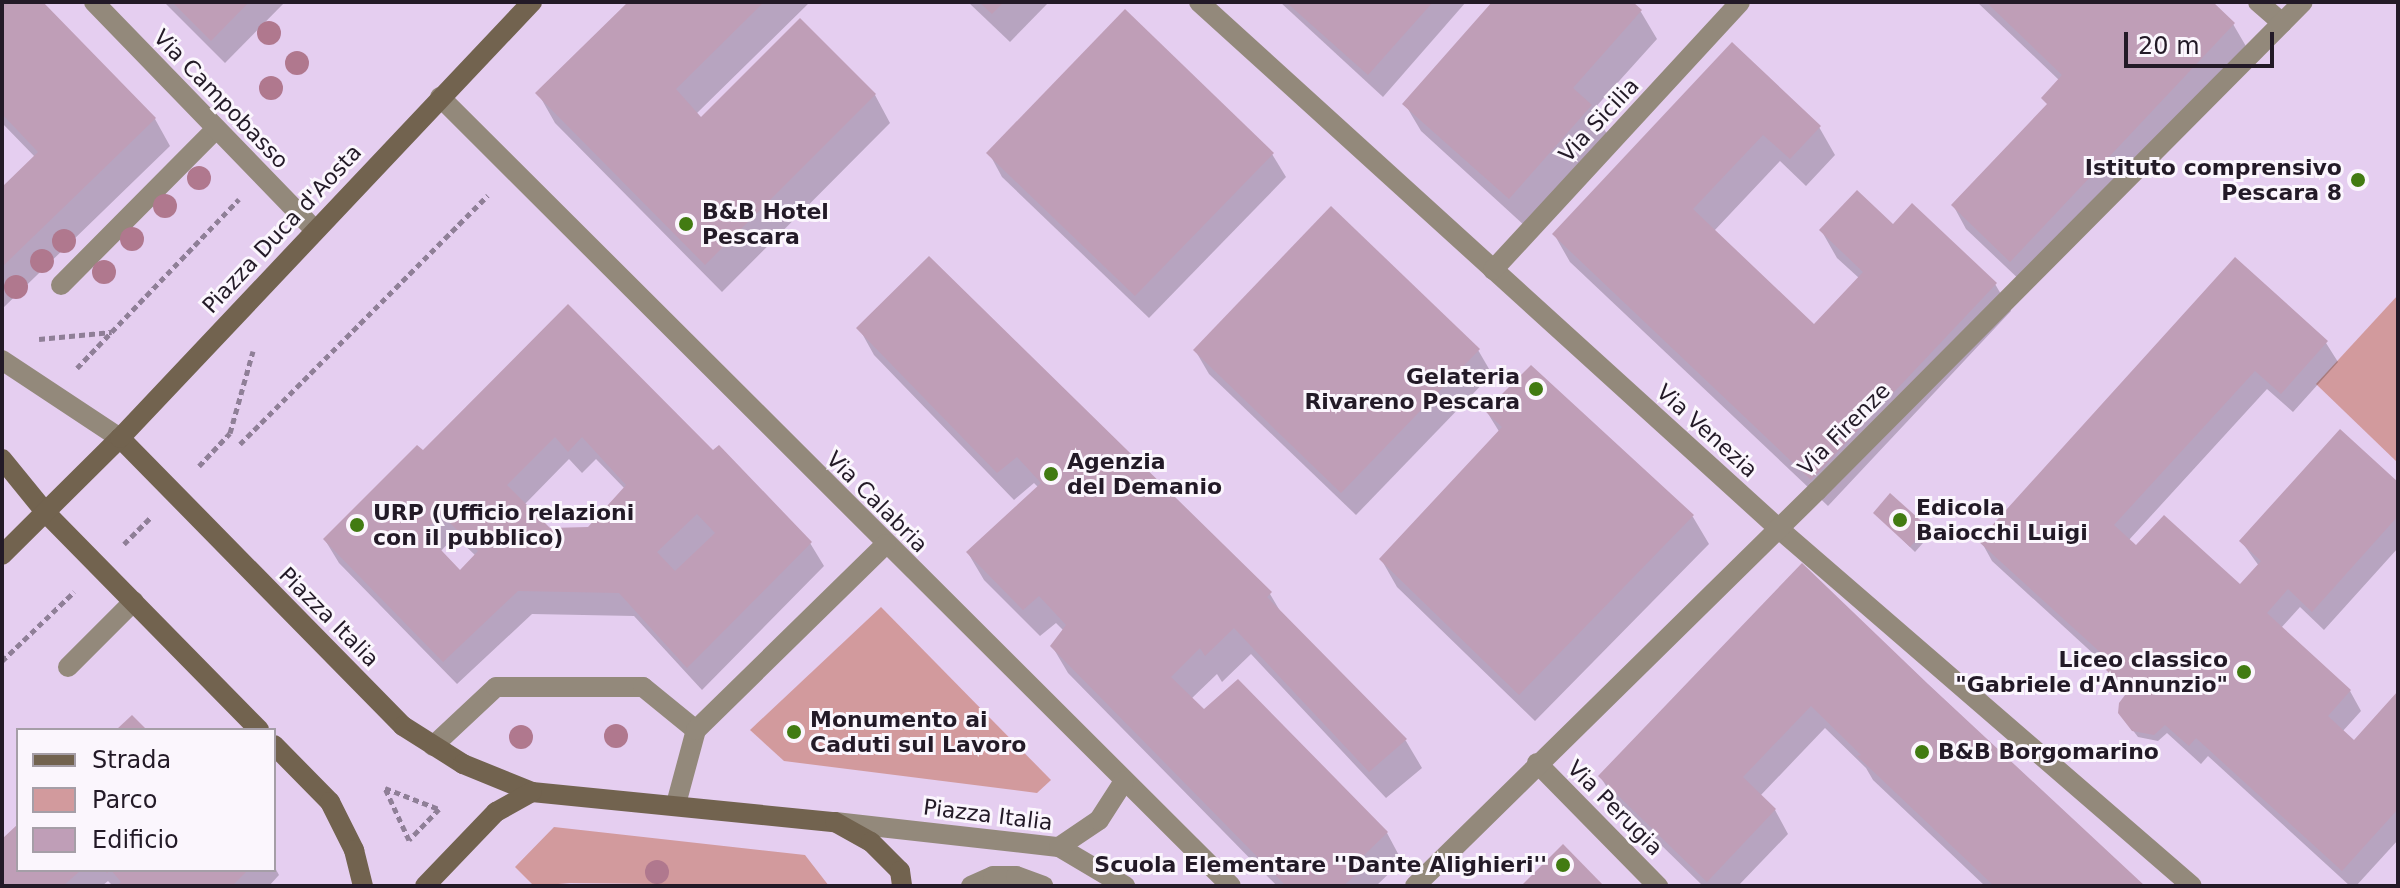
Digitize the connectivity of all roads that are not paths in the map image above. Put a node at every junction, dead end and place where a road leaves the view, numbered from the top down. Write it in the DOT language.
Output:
graph roads {
  1 [pos="94,2"];
  2 [pos="532,2"];
  3 [pos="1199,2"];
  4 [pos="1740,2"];
  5 [pos="2258,2"];
  6 [pos="2303,2"];
  7 [pos="2282,23"];
  8 [pos="440,97"];
  9 [pos="216,129"];
  10 [pos="314,229"];
  11 [pos="1493,270"];
  12 [pos="61,285"];
  13 [pos="2,360"];
  14 [pos="120,438"];
  15 [pos="2,459"];
  16 [pos="46,513"];
  17 [pos="1778,528"];
  18 [pos="886,544"];
  19 [pos="2,555"];
  20 [pos="134,601"];
  21 [pos="68,667"];
  22 [pos="257,728"];
  23 [pos="696,730"];
  24 [pos="433,746"];
  25 [pos="276,747"];
  26 [pos="1537,763"];
  27 [pos="1124,781"];
  28 [pos="532,792"];
  29 [pos="676,804"];
  30 [pos="835,822"];
  31 [pos="1059,847"];
  32 [pos="363,886"];
  33 [pos="425,886"];
  34 [pos="902,886"];
  35 [pos="971,886"];
  36 [pos="1043,886"];
  37 [pos="1125,886"];
  38 [pos="1231,886"];
  39 [pos="1415,886"];
  40 [pos="1658,886"];
  41 [pos="2192,886"];
  1 -- 9 [label="street, Via Campobasso"];
  2 -- 8 [label="street, Piazza Duca d'Aosta"];
  3 -- 11 [label="street, Via Venezia"];
  4 -- 11 [label="street, Via Sicilia"];
  5 -- 7 [label="street"];
  6 -- 7 [label="street, Via Firenze"];
  7 -- 17 [label="street, Via Firenze"];
  8 -- 10 [label="street, Piazza Duca d'Aosta"];
  8 -- 18 [label="street, Via Calabria"];
  9 -- 10 [label="street, Via Campobasso"];
  9 -- 12 [label="street"];
  10 -- 14 [label="street, Piazza Duca d'Aosta"];
  11 -- 17 [label="street, Via Venezia"];
  13 -- 14 [label="street"];
  14 -- 16 [label="street, Piazza Duca d'Aosta"];
  14 -- 24 [label="street, Piazza Italia"];
  15 -- 16 [label="street"];
  16 -- 19 [label="street, Piazza Duca d'Aosta"];
  16 -- 20 [label="street"];
  17 -- 26 [label="street, Via Firenze"];
  17 -- 41 [label="street, Via Venezia"];
  18 -- 23 [label="street"];
  18 -- 27 [label="street, Via Calabria"];
  20 -- 21 [label="street"];
  20 -- 22 [label="street"];
  23 -- 24 [label="street"];
  23 -- 29 [label="street"];
  24 -- 28 [label="street, Piazza Italia"];
  25 -- 32 [label="street"];
  26 -- 39 [label="street, Via Firenze"];
  26 -- 40 [label="street, Via Perugia"];
  27 -- 31 [label="street"];
  27 -- 38 [label="street, Via Calabria"];
  28 -- 29 [label="street, Piazza Italia"];
  28 -- 33 [label="street"];
  29 -- 30 [label="street, Piazza Italia"];
  30 -- 31 [label="street, Piazza Italia"];
  30 -- 34 [label="street, Piazza Italia"];
  31 -- 37 [label="street, Piazza Italia"];
  35 -- 36 [label="street"];
}
